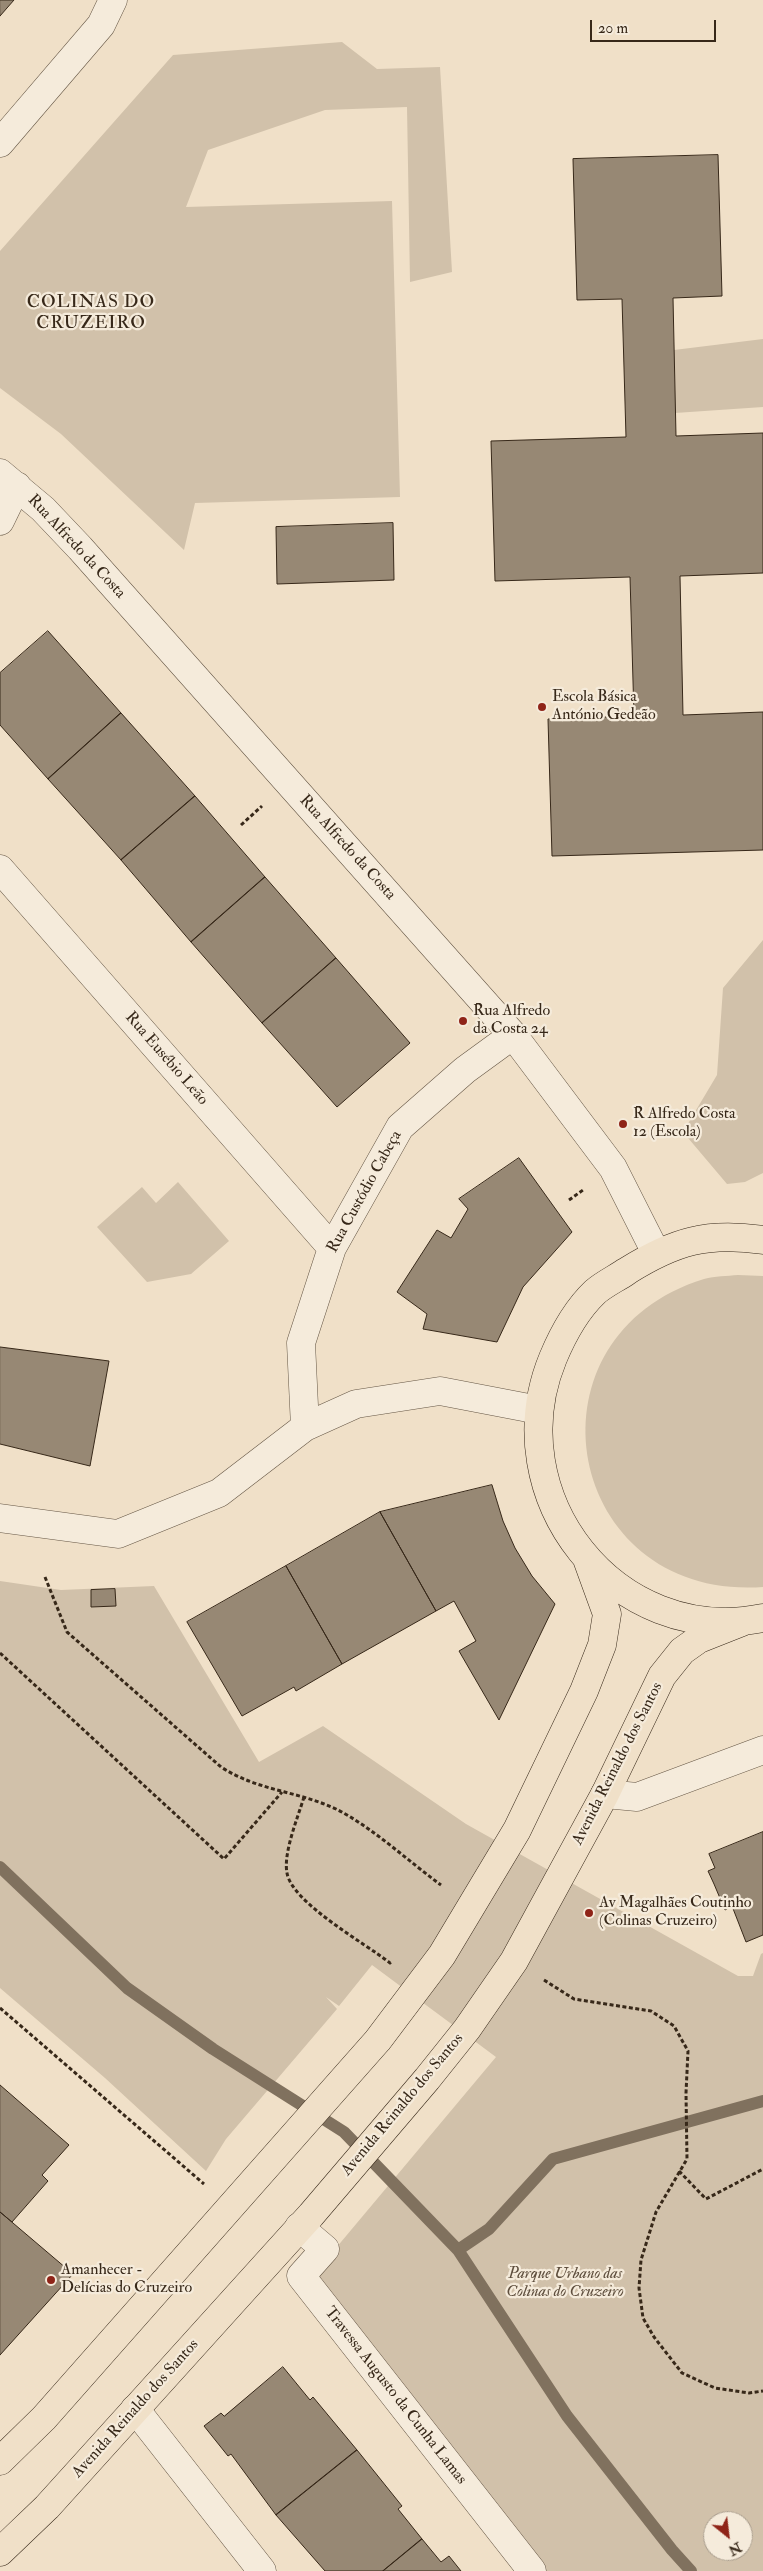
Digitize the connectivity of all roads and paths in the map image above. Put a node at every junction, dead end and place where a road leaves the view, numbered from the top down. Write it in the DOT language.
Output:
graph roads {
  1 [pos="113,0"];
  2 [pos="0,143"];
  3 [pos="9,480"];
  4 [pos="0,521"];
  5 [pos="0,869"];
  6 [pos="513,1035"];
  7 [pos="763,1240"];
  8 [pos="332,1248"];
  9 [pos="656,1252"];
  10 [pos="540,1410"];
  11 [pos="305,1427"];
  12 [pos="0,1518"];
  13 [pos="587,1558"];
  14 [pos="45,1577"];
  15 [pos="752,1620"];
  16 [pos="0,1652"];
  17 [pos="763,1750"];
  18 [pos="282,1792"];
  19 [pos="605,1794"];
  20 [pos="304,1798"];
  21 [pos="436,1893"];
  22 [pos="395,1956"];
  23 [pos="514,1961"];
  24 [pos="0,2008"];
  25 [pos="763,2169"];
  26 [pos="679,2171"];
  27 [pos="209,2178"];
  28 [pos="305,2221"];
  29 [pos="763,2391"];
  30 [pos="135,2409"];
  31 [pos="0,2461"];
  32 [pos="0,2552"];
  33 [pos="262,2571"];
  34 [pos="532,2571"];
  1 -- 2 [label="street"];
  3 -- 4 [label="street"];
  3 -- 6 [label="street, Rua Alfredo da Costa"];
  5 -- 8 [label="street, Rua Eusébio Leão"];
  6 -- 8 [label="street, Rua Custódio Cabeça"];
  6 -- 9 [label="street, Rua Alfredo da Costa"];
  7 -- 9 [label="main road"];
  8 -- 11 [label="street, Rua Custódio Cabeça"];
  9 -- 10 [label="main road"];
  10 -- 11 [label="street"];
  10 -- 13 [label="main road"];
  11 -- 12 [label="street"];
  13 -- 15 [label="main road"];
  13 -- 31 [label="main road"];
  14 -- 18 [label="path"];
  15 -- 19 [label="main road, Avenida Reinaldo dos Santos"];
  16 -- 18 [label="path"];
  17 -- 19 [label="street"];
  18 -- 20 [label="path"];
  19 -- 23 [label="main road, Avenida Reinaldo dos Santos"];
  20 -- 21 [label="path"];
  20 -- 22 [label="path"];
  23 -- 26 [label="path"];
  23 -- 28 [label="main road, Avenida Reinaldo dos Santos"];
  24 -- 27 [label="path"];
  25 -- 26 [label="path"];
  26 -- 29 [label="path"];
  28 -- 30 [label="main road, Avenida Reinaldo dos Santos"];
  28 -- 34 [label="street, Travessa Augusto da Cunha Lamas"];
  30 -- 32 [label="main road, Avenida Reinaldo dos Santos"];
  30 -- 33 [label="street"];
}
